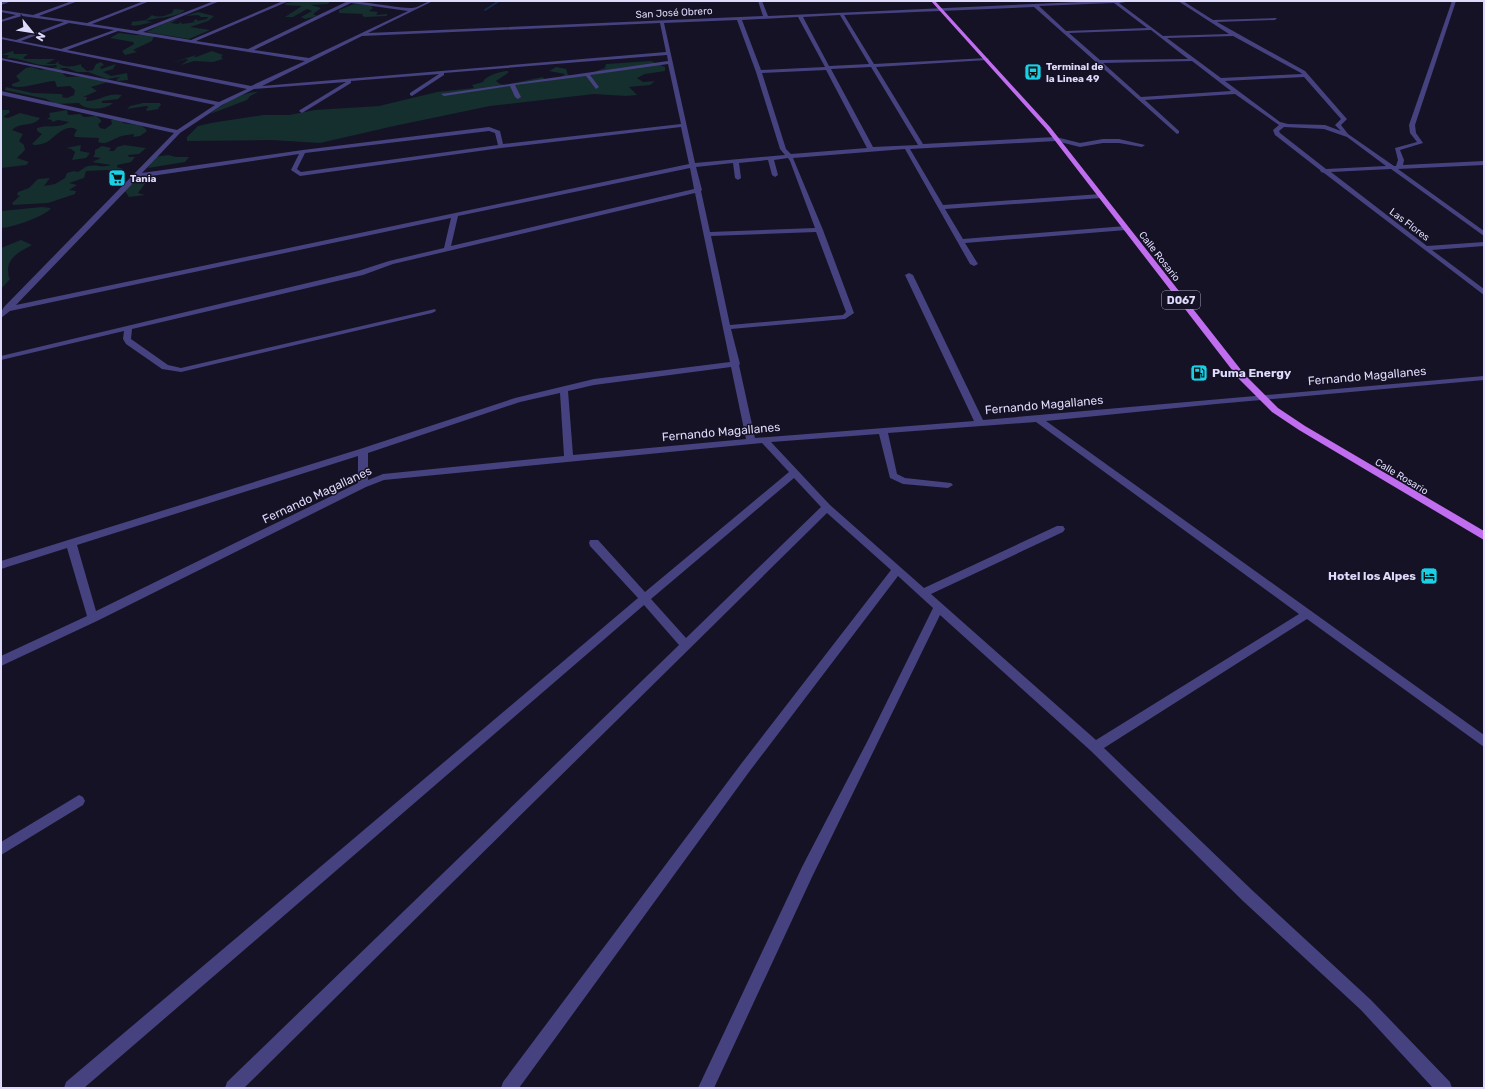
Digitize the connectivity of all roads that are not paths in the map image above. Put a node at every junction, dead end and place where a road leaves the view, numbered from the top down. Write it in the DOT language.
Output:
graph roads {
  1 [pos="10,1"];
  2 [pos="76,1"];
  3 [pos="148,1"];
  4 [pos="218,1"];
  5 [pos="287,1"];
  6 [pos="347,1"];
  7 [pos="352,1"];
  8 [pos="431,1"];
  9 [pos="760,1"];
  10 [pos="933,1"];
  11 [pos="1015,1"];
  12 [pos="1114,1"];
  13 [pos="1131,1"];
  14 [pos="1180,1"];
  15 [pos="1454,1"];
  16 [pos="1,4"];
  17 [pos="1035,5"];
  18 [pos="1021,6"];
  19 [pos="941,9"];
  20 [pos="413,10"];
  21 [pos="1,11"];
  22 [pos="22,14"];
  23 [pos="841,14"];
  24 [pos="32,16"];
  25 [pos="800,16"];
  26 [pos="766,17"];
  27 [pos="739,18"];
  28 [pos="1276,18"];
  29 [pos="1,21"];
  30 [pos="1212,21"];
  31 [pos="69,22"];
  32 [pos="662,22"];
  33 [pos="86,25"];
  34 [pos="1151,29"];
  35 [pos="118,30"];
  36 [pos="1065,32"];
  37 [pos="136,33"];
  38 [pos="362,35"];
  39 [pos="1234,35"];
  40 [pos="1161,37"];
  41 [pos="1,38"];
  42 [pos="15,41"];
  43 [pos="189,42"];
  44 [pos="61,50"];
  45 [pos="248,51"];
  46 [pos="669,53"];
  47 [pos="1,59"];
  48 [pos="987,59"];
  49 [pos="310,60"];
  50 [pos="1192,60"];
  51 [pos="671,62"];
  52 [pos="1098,62"];
  53 [pos="539,64"];
  54 [pos="872,66"];
  55 [pos="828,68"];
  56 [pos="759,72"];
  57 [pos="444,73"];
  58 [pos="587,74"];
  59 [pos="1306,75"];
  60 [pos="537,80"];
  61 [pos="1220,80"];
  62 [pos="350,81"];
  63 [pos="512,84"];
  64 [pos="596,87"];
  65 [pos="251,88"];
  66 [pos="1235,92"];
  67 [pos="1,93"];
  68 [pos="412,94"];
  69 [pos="444,94"];
  70 [pos="518,96"];
  71 [pos="1140,99"];
  72 [pos="220,104"];
  73 [pos="302,111"];
  74 [pos="684,125"];
  75 [pos="1283,125"];
  76 [pos="178,132"];
  77 [pos="1177,132"];
  78 [pos="1349,136"];
  79 [pos="1056,139"];
  80 [pos="1142,145"];
  81 [pos="501,146"];
  82 [pos="922,147"];
  83 [pos="871,148"];
  84 [pos="907,148"];
  85 [pos="303,152"];
  86 [pos="789,156"];
  87 [pos="771,159"];
  88 [pos="736,162"];
  89 [pos="1483,163"];
  90 [pos="694,165"];
  91 [pos="1399,167"];
  92 [pos="1391,168"];
  93 [pos="1323,171"];
  94 [pos="775,175"];
  95 [pos="136,176"];
  96 [pos="738,178"];
  97 [pos="699,190"];
  98 [pos="1101,196"];
  99 [pos="941,207"];
  100 [pos="455,215"];
  101 [pos="1126,228"];
  102 [pos="820,230"];
  103 [pos="708,234"];
  104 [pos="1484,234"];
  105 [pos="962,241"];
  106 [pos="1484,244"];
  107 [pos="1425,248"];
  108 [pos="447,249"];
  109 [pos="974,264"];
  110 [pos="909,274"];
  111 [pos="1484,293"];
  112 [pos="432,311"];
  113 [pos="3,313"];
  114 [pos="728,327"];
  115 [pos="128,329"];
  116 [pos="1,358"];
  117 [pos="736,364"];
  118 [pos="1484,378"];
  119 [pos="564,388"];
  120 [pos="1261,397"];
  121 [pos="1038,419"];
  122 [pos="979,422"];
  123 [pos="883,431"];
  124 [pos="764,440"];
  125 [pos="751,441"];
  126 [pos="364,451"];
  127 [pos="568,458"];
  128 [pos="794,473"];
  129 [pos="363,484"];
  130 [pos="948,485"];
  131 [pos="827,506"];
  132 [pos="1060,529"];
  133 [pos="1484,536"];
  134 [pos="72,543"];
  135 [pos="594,543"];
  136 [pos="1,565"];
  137 [pos="897,570"];
  138 [pos="923,592"];
  139 [pos="644,599"];
  140 [pos="939,606"];
  141 [pos="1307,614"];
  142 [pos="93,618"];
  143 [pos="685,644"];
  144 [pos="1,661"];
  145 [pos="1484,742"];
  146 [pos="1095,747"];
  147 [pos="79,801"];
  148 [pos="1,849"];
  149 [pos="72,1088"];
  150 [pos="233,1088"];
  151 [pos="509,1088"];
  152 [pos="706,1088"];
  153 [pos="1444,1088"];
  1 -- 16 [label="street"];
  2 -- 24 [label="street"];
  3 -- 33 [label="street"];
  4 -- 37 [label="street"];
  5 -- 43 [label="street"];
  6 -- 7 [label="street"];
  7 -- 20 [label="street"];
  7 -- 45 [label="street"];
  8 -- 20 [label="street"];
  9 -- 26 [label="street"];
  10 -- 19 [label="main road, Calle Rosario / D067"];
  11 -- 18 [label="street"];
  12 -- 13 [label="street, San José Obrero"];
  12 -- 17 [label="street, San José Obrero"];
  12 -- 34 [label="street"];
  14 -- 30 [label="street"];
  15 -- 91 [label="street"];
  17 -- 18 [label="street, San José Obrero"];
  17 -- 36 [label="street"];
  18 -- 19 [label="street, San José Obrero"];
  19 -- 23 [label="street, San José Obrero"];
  19 -- 48 [label="main road, Calle Rosario / D067"];
  20 -- 38 [label="street"];
  21 -- 22 [label="street"];
  22 -- 24 [label="street"];
  22 -- 29 [label="street"];
  23 -- 25 [label="street, San José Obrero"];
  23 -- 54 [label="street"];
  24 -- 31 [label="street"];
  25 -- 26 [label="street, San José Obrero"];
  25 -- 55 [label="street"];
  26 -- 27 [label="street, San José Obrero"];
  27 -- 32 [label="street, San José Obrero"];
  27 -- 56 [label="street"];
  28 -- 30 [label="street"];
  30 -- 39 [label="street"];
  31 -- 33 [label="street"];
  31 -- 42 [label="street"];
  32 -- 38 [label="street, San José Obrero"];
  32 -- 46 [label="street"];
  33 -- 35 [label="street"];
  34 -- 36 [label="street"];
  34 -- 40 [label="street"];
  35 -- 37 [label="street"];
  35 -- 44 [label="street"];
  36 -- 52 [label="street"];
  37 -- 43 [label="street"];
  38 -- 49 [label="street"];
  39 -- 40 [label="street"];
  39 -- 59 [label="street"];
  40 -- 50 [label="street"];
  41 -- 42 [label="street"];
  42 -- 44 [label="street"];
  43 -- 45 [label="street"];
  44 -- 65 [label="street"];
  45 -- 49 [label="street"];
  46 -- 51 [label="street"];
  46 -- 53 [label="street"];
  47 -- 72 [label="street"];
  48 -- 54 [label="street"];
  48 -- 79 [label="main road, Calle Rosario / D067"];
  49 -- 65 [label="street"];
  50 -- 52 [label="street"];
  50 -- 61 [label="street"];
  51 -- 58 [label="street"];
  51 -- 74 [label="street"];
  52 -- 71 [label="street"];
  53 -- 57 [label="street"];
  53 -- 60 [label="street"];
  54 -- 55 [label="street"];
  54 -- 82 [label="street"];
  55 -- 56 [label="street"];
  55 -- 83 [label="street"];
  56 -- 86 [label="street"];
  57 -- 62 [label="street"];
  57 -- 68 [label="street"];
  58 -- 60 [label="street"];
  58 -- 64 [label="street"];
  59 -- 61 [label="street"];
  59 -- 78 [label="street"];
  60 -- 63 [label="street"];
  61 -- 66 [label="street"];
  62 -- 65 [label="street"];
  62 -- 73 [label="street"];
  63 -- 69 [label="street"];
  63 -- 70 [label="street"];
  65 -- 72 [label="street"];
  66 -- 71 [label="street"];
  66 -- 75 [label="street"];
  67 -- 76 [label="street"];
  71 -- 77 [label="street"];
  72 -- 76 [label="street"];
  74 -- 81 [label="street"];
  74 -- 90 [label="street"];
  75 -- 78 [label="street"];
  75 -- 93 [label="street, Las Flores"];
  76 -- 95 [label="street"];
  78 -- 92 [label="street"];
  79 -- 80 [label="street"];
  79 -- 82 [label="street"];
  79 -- 98 [label="main road, Calle Rosario / D067"];
  81 -- 85 [label="street"];
  81 -- 85 [label="street"];
  82 -- 84 [label="street"];
  83 -- 84 [label="street"];
  83 -- 86 [label="street"];
  84 -- 99 [label="street"];
  85 -- 95 [label="street"];
  86 -- 87 [label="street"];
  86 -- 102 [label="street"];
  87 -- 88 [label="street"];
  87 -- 94 [label="street"];
  88 -- 90 [label="street"];
  88 -- 96 [label="street"];
  89 -- 91 [label="street"];
  90 -- 97 [label="street"];
  90 -- 100 [label="street"];
  91 -- 92 [label="street"];
  92 -- 93 [label="street"];
  92 -- 104 [label="street"];
  93 -- 107 [label="street, Las Flores"];
  95 -- 113 [label="street"];
  97 -- 103 [label="street"];
  97 -- 108 [label="street"];
  98 -- 99 [label="street"];
  98 -- 101 [label="main road, Calle Rosario / D067"];
  99 -- 105 [label="street"];
  100 -- 108 [label="street"];
  100 -- 113 [label="street"];
  101 -- 105 [label="street"];
  101 -- 120 [label="main road, Calle Rosario / D067"];
  102 -- 103 [label="street"];
  102 -- 114 [label="street"];
  103 -- 114 [label="street"];
  105 -- 109 [label="street"];
  106 -- 107 [label="street"];
  107 -- 111 [label="street, Las Flores"];
  108 -- 115 [label="street"];
  110 -- 122 [label="street"];
  112 -- 115 [label="street"];
  114 -- 117 [label="street"];
  115 -- 116 [label="street"];
  117 -- 119 [label="street"];
  117 -- 125 [label="street"];
  118 -- 120 [label="street, Fernando Magallanes"];
  119 -- 126 [label="street"];
  119 -- 127 [label="street"];
  120 -- 121 [label="street, Fernando Magallanes"];
  120 -- 133 [label="main road, Calle Rosario / D067"];
  121 -- 122 [label="street, Fernando Magallanes"];
  121 -- 141 [label="street"];
  122 -- 123 [label="street, Fernando Magallanes"];
  123 -- 124 [label="street, Fernando Magallanes"];
  123 -- 130 [label="street"];
  124 -- 125 [label="street, Fernando Magallanes"];
  124 -- 128 [label="street"];
  125 -- 127 [label="street, Fernando Magallanes"];
  126 -- 129 [label="street"];
  126 -- 134 [label="street"];
  127 -- 129 [label="street, Fernando Magallanes"];
  128 -- 131 [label="street"];
  128 -- 139 [label="street"];
  129 -- 142 [label="street, Fernando Magallanes"];
  131 -- 137 [label="street"];
  131 -- 143 [label="street"];
  132 -- 138 [label="street"];
  134 -- 136 [label="street"];
  134 -- 142 [label="street"];
  135 -- 139 [label="street"];
  137 -- 138 [label="street"];
  137 -- 151 [label="street"];
  138 -- 140 [label="street"];
  139 -- 143 [label="street"];
  139 -- 149 [label="street"];
  140 -- 146 [label="street"];
  140 -- 152 [label="street"];
  141 -- 145 [label="street"];
  141 -- 146 [label="street"];
  142 -- 144 [label="street, Fernando Magallanes"];
  143 -- 150 [label="street"];
  146 -- 153 [label="street"];
  147 -- 148 [label="street"];
}
